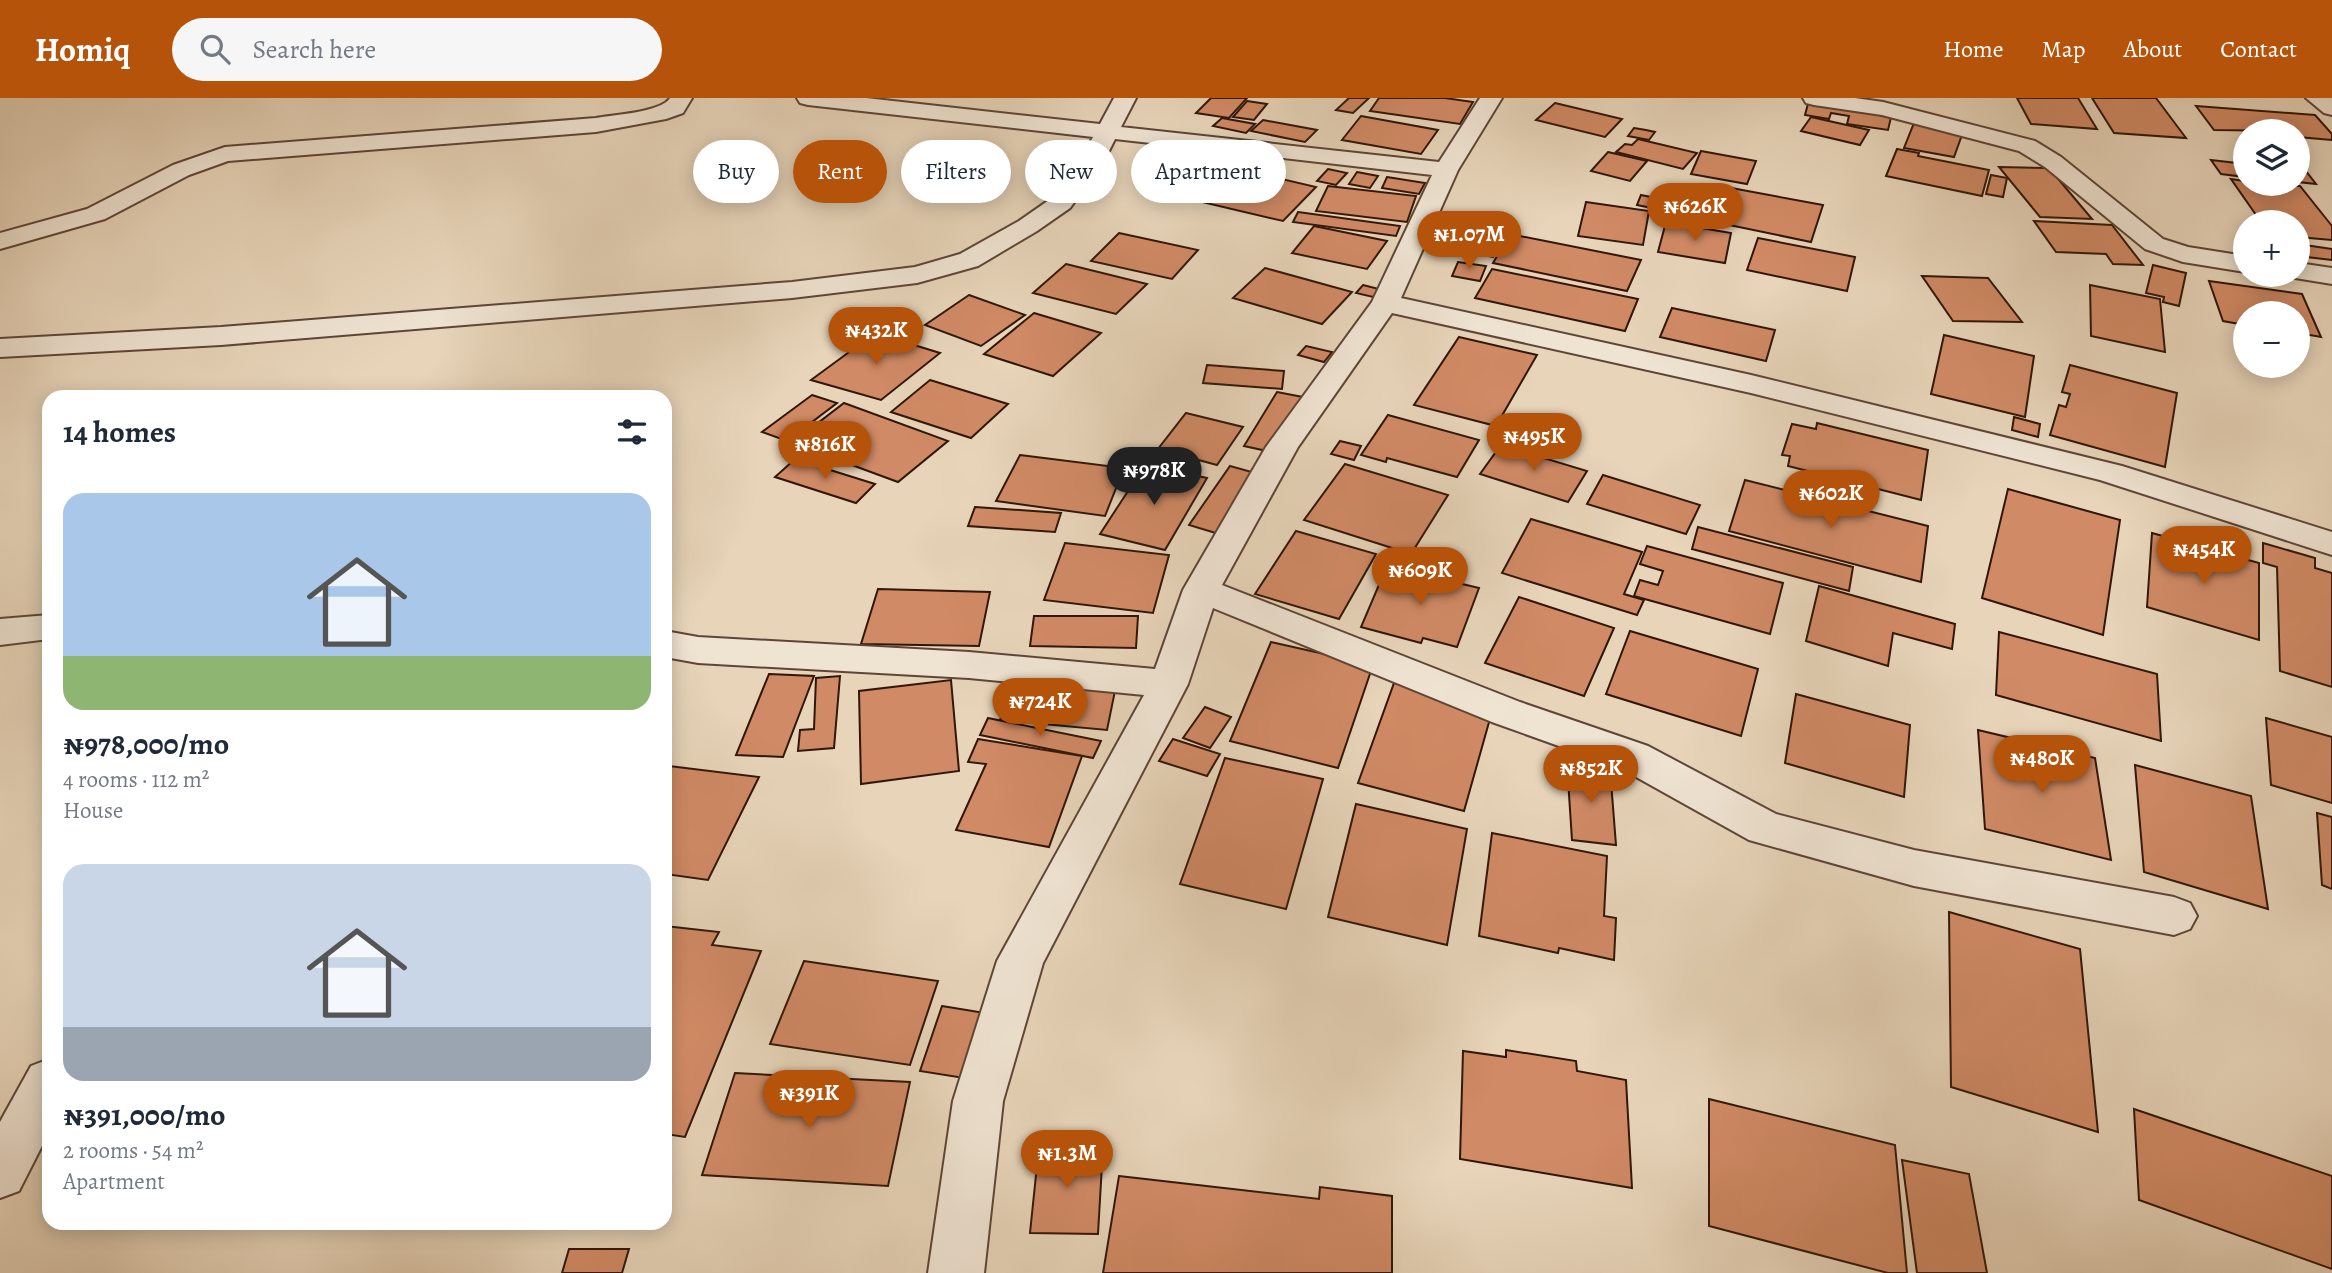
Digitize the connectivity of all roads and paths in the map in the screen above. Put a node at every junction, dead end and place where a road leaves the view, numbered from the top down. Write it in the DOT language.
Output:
graph roads {
  1 [pos="681,98"];
  2 [pos="808,98"];
  3 [pos="1125,98"];
  4 [pos="1491,98"];
  5 [pos="1814,98"];
  6 [pos="1912,98"];
  7 [pos="2317,98"];
  8 [pos="2332,108"];
  9 [pos="1883,109"];
  10 [pos="1108,130"];
  11 [pos="1446,170"];
  12 [pos="0,241"];
  13 [pos="2233,262"];
  14 [pos="2310,273"];
  15 [pos="2332,276"];
  16 [pos="1385,303"];
  17 [pos="0,348"];
  18 [pos="2332,544"];
  19 [pos="1202,590"];
  20 [pos="42,628"];
  21 [pos="0,632"];
  22 [pos="672,645"];
  23 [pos="1169,684"];
  24 [pos="2174,916"];
  25 [pos="42,1094"];
  26 [pos="3,1163"];
  27 [pos="956,1273"];
  1 -- 12 [label="street"];
  2 -- 10 [label="street"];
  3 -- 10 [label="street"];
  4 -- 11 [label="street"];
  5 -- 9 [label="street"];
  6 -- 9 [label="street"];
  7 -- 8 [label="street"];
  9 -- 13 [label="street"];
  10 -- 11 [label="street"];
  10 -- 17 [label="street"];
  11 -- 16 [label="street"];
  14 -- 15 [label="street"];
  16 -- 18 [label="street"];
  16 -- 19 [label="street"];
  19 -- 23 [label="street"];
  19 -- 24 [label="street"];
  20 -- 21 [label="street"];
  22 -- 23 [label="street"];
  23 -- 27 [label="street"];
  25 -- 26 [label="street"];
}
